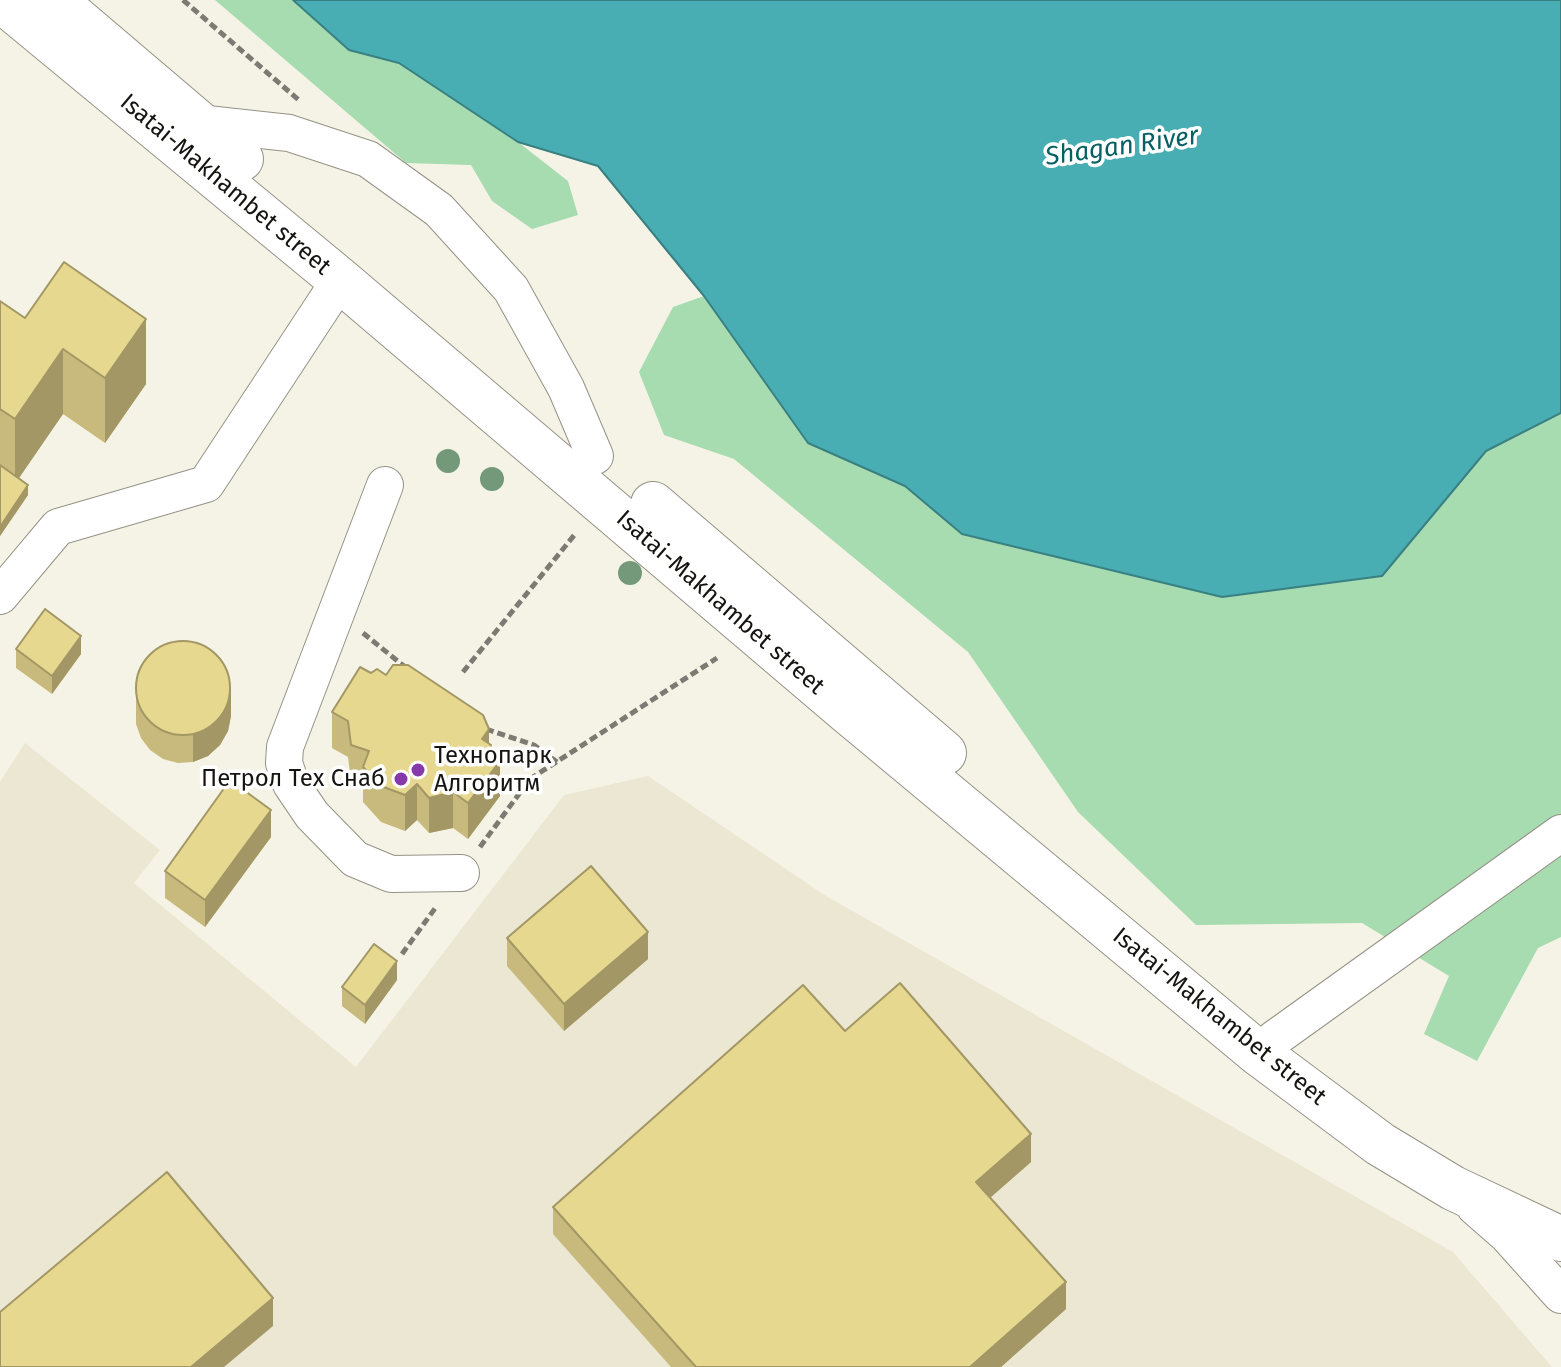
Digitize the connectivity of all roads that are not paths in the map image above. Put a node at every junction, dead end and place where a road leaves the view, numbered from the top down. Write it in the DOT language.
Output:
graph roads {
  1 [pos="1,0"];
  2 [pos="54,0"];
  3 [pos="198,123"];
  4 [pos="340,280"];
  5 [pos="595,456"];
  6 [pos="385,485"];
  7 [pos="0,596"];
  8 [pos="1561,833"];
  9 [pos="461,873"];
  10 [pos="1274,1039"];
  11 [pos="1453,1188"];
  12 [pos="1561,1214"];
  13 [pos="1561,1239"];
  14 [pos="1561,1295"];
  1 -- 4 [label="main road, Isatai-Makhambet street"];
  2 -- 3 [label="main road, Isatai-Makhambet street"];
  3 -- 5 [label="main road, Isatai-Makhambet street"];
  3 -- 5 [label="street"];
  4 -- 7 [label="street"];
  4 -- 11 [label="main road, Isatai-Makhambet street"];
  5 -- 10 [label="main road, Isatai-Makhambet street"];
  6 -- 9 [label="street"];
  8 -- 10 [label="street"];
  10 -- 12 [label="main road, Isatai-Makhambet street"];
  11 -- 13 [label="main road, Isatai-Makhambet street"];
  11 -- 14 [label="street"];
}
